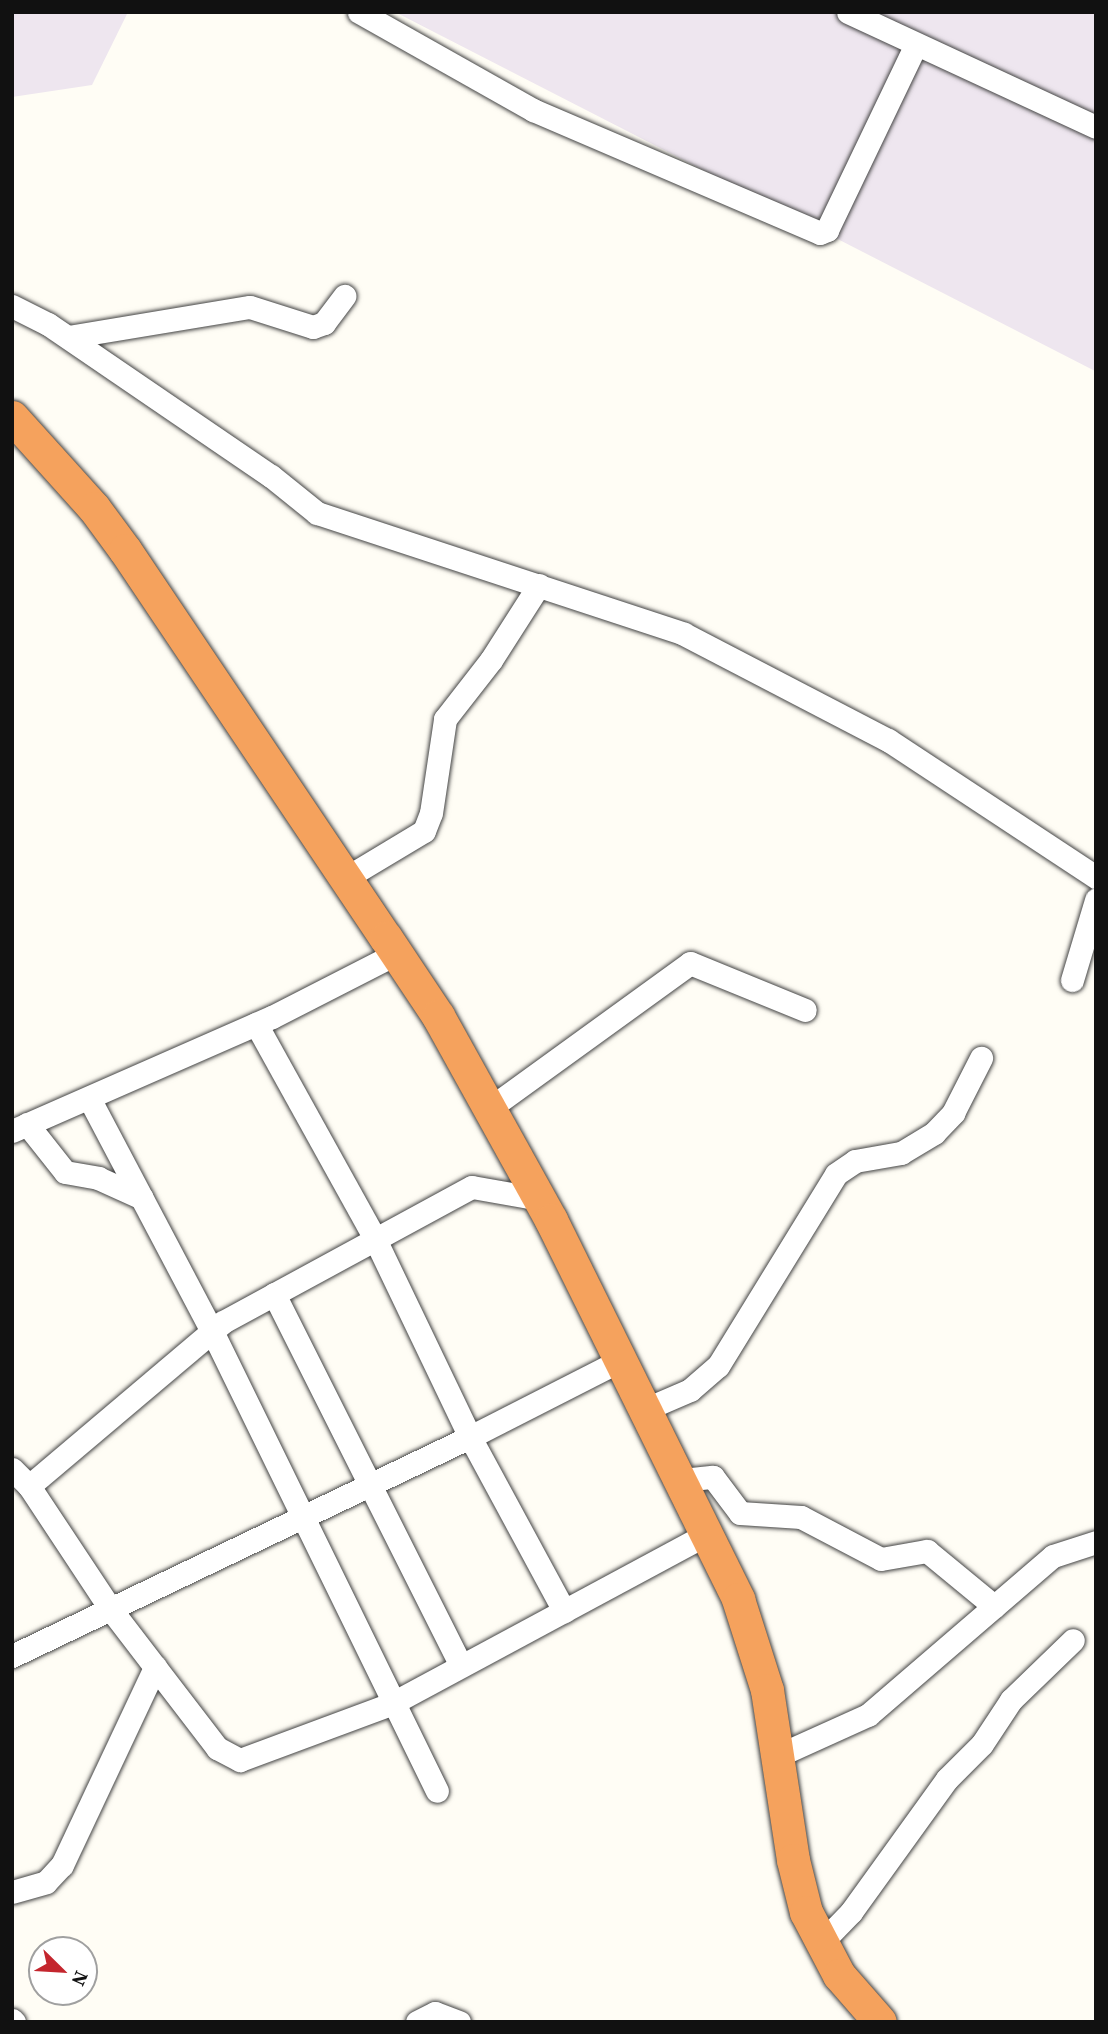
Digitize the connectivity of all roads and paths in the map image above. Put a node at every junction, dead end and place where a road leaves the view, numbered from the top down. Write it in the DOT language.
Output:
graph roads {
  1 [pos="359,12"];
  2 [pos="848,12"];
  3 [pos="916,44"];
  4 [pos="1096,127"];
  5 [pos="344,296"];
  6 [pos="12,306"];
  7 [pos="68,337"];
  8 [pos="12,416"];
  9 [pos="539,584"];
  10 [pos="1096,877"];
  11 [pos="344,879"];
  12 [pos="1096,901"];
  13 [pos="397,953"];
  14 [pos="1072,980"];
  15 [pos="805,1010"];
  16 [pos="256,1024"];
  17 [pos="981,1058"];
  18 [pos="89,1098"];
  19 [pos="490,1108"];
  20 [pos="19,1128"];
  21 [pos="142,1198"];
  22 [pos="540,1199"];
  23 [pos="374,1239"];
  24 [pos="274,1294"];
  25 [pos="211,1329"];
  26 [pos="621,1360"];
  27 [pos="646,1409"];
  28 [pos="470,1437"];
  29 [pos="12,1469"];
  30 [pos="682,1480"];
  31 [pos="370,1485"];
  32 [pos="29,1486"];
  33 [pos="300,1518"];
  34 [pos="709,1533"];
  35 [pos="1096,1542"];
  36 [pos="994,1606"];
  37 [pos="109,1607"];
  38 [pos="564,1611"];
  39 [pos="1073,1640"];
  40 [pos="12,1656"];
  41 [pos="461,1666"];
  42 [pos="155,1667"];
  43 [pos="393,1703"];
  44 [pos="777,1756"];
  45 [pos="436,1791"];
  46 [pos="12,1892"];
  47 [pos="820,1944"];
  48 [pos="417,2022"];
  49 [pos="459,2022"];
  50 [pos="880,2022"];
  1 -- 3 [label="street"];
  2 -- 3 [label="street"];
  3 -- 4 [label="street"];
  5 -- 7 [label="street"];
  6 -- 7 [label="street"];
  7 -- 9 [label="street"];
  8 -- 11 [label="highway"];
  9 -- 10 [label="street"];
  9 -- 11 [label="street"];
  11 -- 13 [label="highway"];
  12 -- 14 [label="street"];
  13 -- 16 [label="street"];
  13 -- 19 [label="highway"];
  15 -- 19 [label="street"];
  16 -- 18 [label="street"];
  16 -- 23 [label="street"];
  17 -- 27 [label="street"];
  18 -- 20 [label="street"];
  18 -- 21 [label="street"];
  19 -- 22 [label="highway"];
  20 -- 21 [label="street"];
  21 -- 25 [label="street"];
  22 -- 23 [label="street"];
  22 -- 26 [label="highway"];
  23 -- 24 [label="street"];
  23 -- 28 [label="street"];
  24 -- 25 [label="street"];
  24 -- 31 [label="street"];
  25 -- 32 [label="street"];
  25 -- 33 [label="street"];
  26 -- 27 [label="highway"];
  26 -- 28 [label="street"];
  27 -- 30 [label="highway"];
  28 -- 31 [label="street"];
  28 -- 38 [label="street"];
  29 -- 32 [label="street"];
  30 -- 34 [label="highway"];
  30 -- 36 [label="street"];
  31 -- 33 [label="street"];
  31 -- 41 [label="street"];
  32 -- 37 [label="street"];
  33 -- 37 [label="street"];
  33 -- 43 [label="street"];
  34 -- 38 [label="street"];
  34 -- 44 [label="highway"];
  35 -- 36 [label="street"];
  36 -- 44 [label="street"];
  37 -- 40 [label="street"];
  37 -- 42 [label="street"];
  38 -- 41 [label="street"];
  39 -- 47 [label="street"];
  41 -- 43 [label="street"];
  42 -- 43 [label="street"];
  42 -- 46 [label="street"];
  43 -- 45 [label="street"];
  44 -- 47 [label="highway"];
  47 -- 50 [label="highway"];
  48 -- 49 [label="street"];
}
